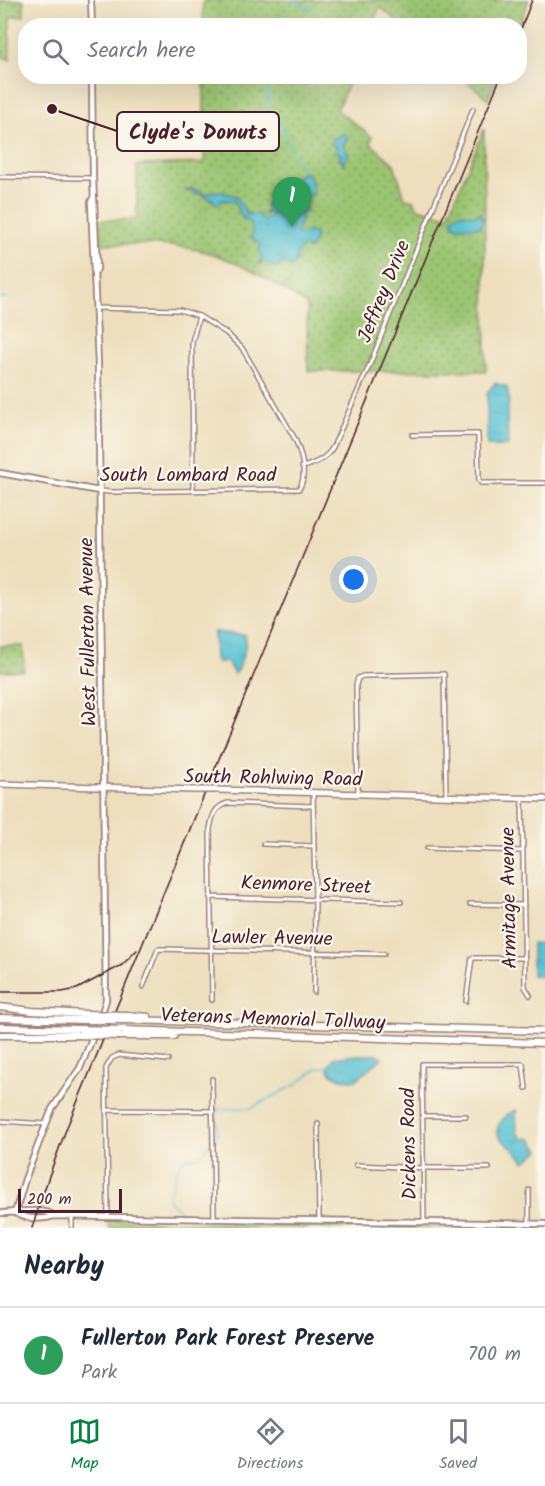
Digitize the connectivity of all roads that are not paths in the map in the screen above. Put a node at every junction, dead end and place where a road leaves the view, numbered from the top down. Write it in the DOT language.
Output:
graph roads {
  1 [pos="91,0"];
  2 [pos="92,18"];
  3 [pos="92,84"];
  4 [pos="473,109"];
  5 [pos="0,177"];
  6 [pos="93,178"];
  7 [pos="95,308"];
  8 [pos="199,316"];
  9 [pos="412,435"];
  10 [pos="302,467"];
  11 [pos="0,473"];
  12 [pos="545,483"];
  13 [pos="99,491"];
  14 [pos="193,491"];
  15 [pos="0,784"];
  16 [pos="104,787"];
  17 [pos="313,792"];
  18 [pos="357,794"];
  19 [pos="446,796"];
  20 [pos="522,798"];
  21 [pos="545,799"];
  22 [pos="313,806"];
  23 [pos="264,844"];
  24 [pos="314,846"];
  25 [pos="428,848"];
  26 [pos="522,851"];
  27 [pos="210,897"];
  28 [pos="315,900"];
  29 [pos="401,902"];
  30 [pos="470,904"];
  31 [pos="524,904"];
  32 [pos="211,950"];
  33 [pos="315,953"];
  34 [pos="384,954"];
  35 [pos="524,958"];
  36 [pos="143,987"];
  37 [pos="314,992"];
  38 [pos="530,994"];
  39 [pos="212,1000"];
  40 [pos="466,1001"];
  41 [pos="0,1007"];
  42 [pos="85,1017"];
  43 [pos="0,1018"];
  44 [pos="0,1028"];
  45 [pos="545,1031"];
  46 [pos="78,1032"];
  47 [pos="0,1035"];
  48 [pos="545,1043"];
  49 [pos="168,1060"];
  50 [pos="212,1079"];
  51 [pos="526,1088"];
  52 [pos="107,1110"];
  53 [pos="213,1111"];
  54 [pos="423,1116"];
  55 [pos="466,1116"];
  56 [pos="0,1121"];
  57 [pos="46,1124"];
  58 [pos="318,1124"];
  59 [pos="356,1165"];
  60 [pos="423,1168"];
  61 [pos="489,1168"];
  62 [pos="529,1190"];
  63 [pos="0,1213"];
  64 [pos="15,1213"];
  65 [pos="72,1216"];
  66 [pos="108,1217"];
  67 [pos="214,1219"];
  68 [pos="319,1221"];
  69 [pos="424,1223"];
  70 [pos="529,1224"];
  71 [pos="545,1224"];
  72 [pos="72,1228"];
  1 -- 2 [label="street"];
  3 -- 6 [label="street, West Fullerton Avenue"];
  4 -- 10 [label="street, Jeffrey Drive"];
  5 -- 6 [label="street"];
  6 -- 7 [label="street, West Fullerton Avenue"];
  7 -- 8 [label="street"];
  7 -- 13 [label="street, West Fullerton Avenue"];
  8 -- 10 [label="street"];
  8 -- 14 [label="street"];
  9 -- 12 [label="street"];
  10 -- 14 [label="street, South Lombard Road"];
  11 -- 13 [label="street, South Lombard Road"];
  13 -- 14 [label="street, South Lombard Road"];
  13 -- 16 [label="street, West Fullerton Avenue"];
  15 -- 16 [label="main road, South Rohlwing Road"];
  16 -- 17 [label="main road, South Rohlwing Road, bridge"];
  16 -- 57 [label="street, West Fullerton Avenue"];
  17 -- 18 [label="main road, South Rohlwing Road"];
  17 -- 22 [label="street"];
  18 -- 19 [label="main road, South Rohlwing Road"];
  18 -- 19 [label="street"];
  19 -- 20 [label="main road, South Rohlwing Road"];
  20 -- 21 [label="main road, South Rohlwing Road"];
  20 -- 26 [label="street, Armitage Avenue"];
  22 -- 24 [label="street"];
  22 -- 27 [label="street"];
  23 -- 24 [label="street"];
  24 -- 28 [label="street"];
  25 -- 26 [label="street"];
  26 -- 31 [label="street, Armitage Avenue"];
  27 -- 28 [label="street, Kenmore Street"];
  27 -- 32 [label="street"];
  28 -- 29 [label="street, Kenmore Street"];
  28 -- 33 [label="street"];
  30 -- 31 [label="street"];
  31 -- 35 [label="street, Armitage Avenue"];
  32 -- 33 [label="street, Lawler Avenue"];
  32 -- 36 [label="street, Lawler Avenue"];
  32 -- 39 [label="street"];
  33 -- 34 [label="street, Lawler Avenue"];
  33 -- 37 [label="street"];
  35 -- 38 [label="street, Armitage Avenue"];
  35 -- 40 [label="street"];
  41 -- 42 [label="highway"];
  42 -- 43 [label="highway, Veterans Memorial Tollway"];
  42 -- 45 [label="highway, Veterans Memorial Tollway, bridge"];
  44 -- 46 [label="highway, Veterans Memorial Tollway"];
  46 -- 47 [label="highway"];
  46 -- 48 [label="highway, Veterans Memorial Tollway, bridge"];
  49 -- 52 [label="street"];
  50 -- 53 [label="street"];
  51 -- 54 [label="street, Dickens Road"];
  52 -- 53 [label="street"];
  52 -- 66 [label="street"];
  53 -- 67 [label="street"];
  54 -- 55 [label="street"];
  54 -- 60 [label="street, Dickens Road"];
  56 -- 57 [label="street"];
  57 -- 64 [label="street, West Fullerton Avenue"];
  58 -- 68 [label="street"];
  59 -- 60 [label="street"];
  60 -- 61 [label="street"];
  60 -- 69 [label="street, Dickens Road"];
  62 -- 70 [label="street"];
  63 -- 64 [label="street"];
  64 -- 65 [label="street"];
  65 -- 66 [label="street"];
  65 -- 72 [label="street"];
  66 -- 67 [label="street"];
  67 -- 68 [label="street"];
  68 -- 69 [label="street"];
  69 -- 70 [label="street"];
  70 -- 71 [label="street"];
}
